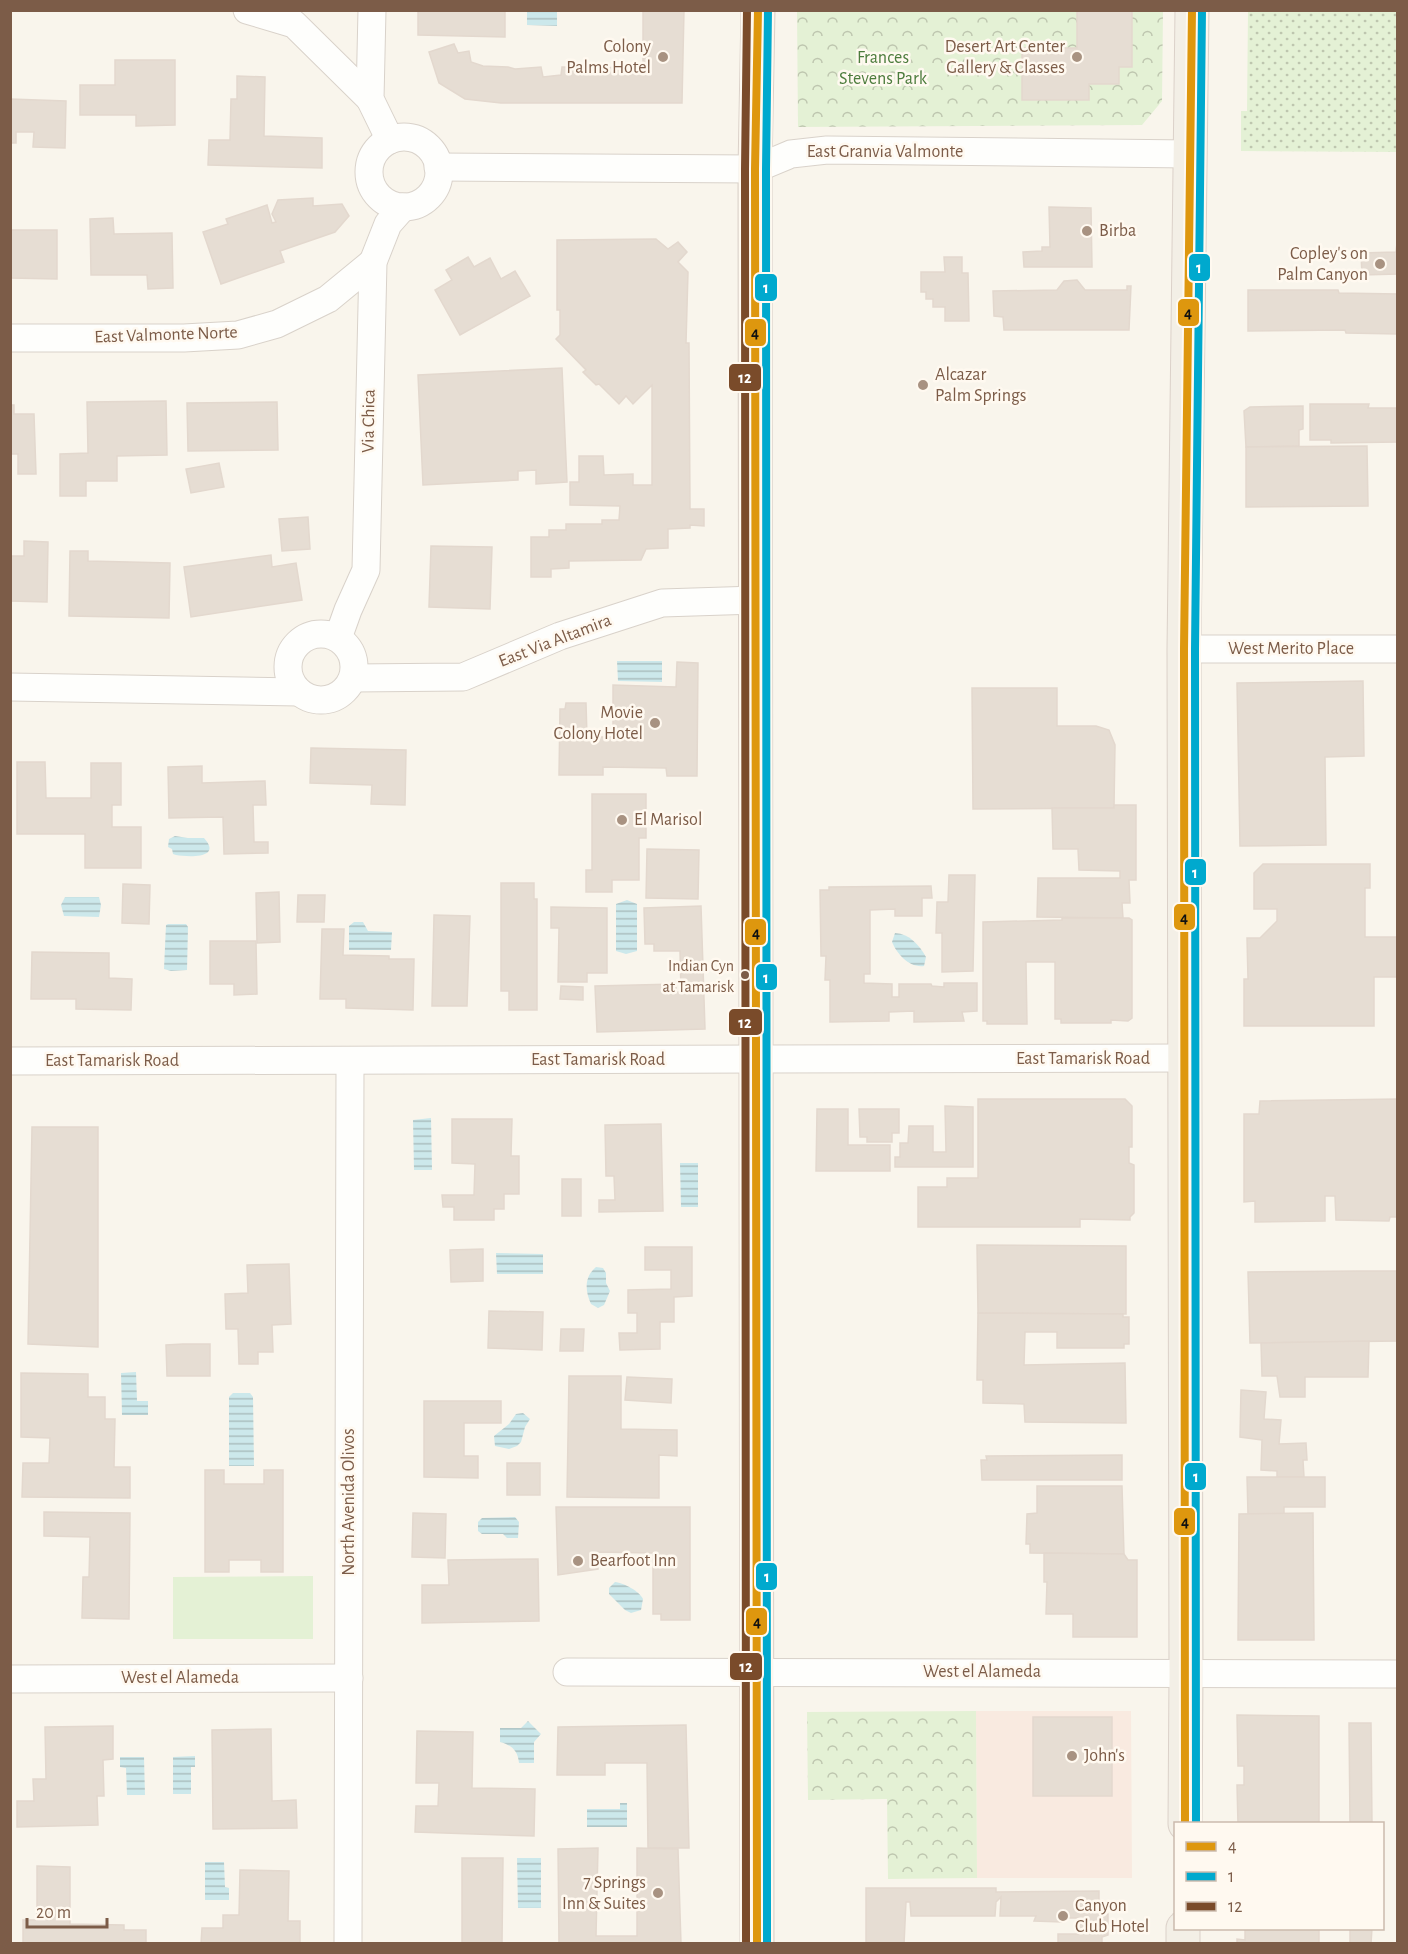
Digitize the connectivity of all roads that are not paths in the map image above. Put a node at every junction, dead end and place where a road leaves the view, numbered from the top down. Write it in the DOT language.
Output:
graph roads {
  1 [pos="247,10"];
  2 [pos="372,10"];
  3 [pos="758,10"];
  4 [pos="1192,10"];
  5 [pos="370,99"];
  6 [pos="390,140"];
  7 [pos="1190,154"];
  8 [pos="438,167"];
  9 [pos="755,169"];
  10 [pos="403,207"];
  11 [pos="373,262"];
  12 [pos="10,338"];
  13 [pos="756,600"];
  14 [pos="338,638"];
  15 [pos="1184,649"];
  16 [pos="1398,649"];
  17 [pos="353,678"];
  18 [pos="10,687"];
  19 [pos="299,692"];
  20 [pos="1185,1058"];
  21 [pos="755,1059"];
  22 [pos="10,1061"];
  23 [pos="350,1061"];
  24 [pos="567,1671"];
  25 [pos="756,1672"];
  26 [pos="1186,1674"];
  27 [pos="1398,1674"];
  28 [pos="10,1678"];
  29 [pos="349,1678"];
  30 [pos="1185,1822"];
  31 [pos="348,1944"];
  32 [pos="756,1944"];
  1 -- 5 [label="street"];
  2 -- 5 [label="street"];
  3 -- 9 [label="main road"];
  4 -- 7 [label="main road"];
  5 -- 6 [label="street"];
  6 -- 8 [label="street"];
  6 -- 10 [label="street"];
  7 -- 9 [label="street, East Granvia Valmonte"];
  7 -- 15 [label="main road"];
  8 -- 9 [label="street, East Granvia Valmonte"];
  8 -- 10 [label="street, Via Chica"];
  9 -- 13 [label="main road"];
  10 -- 11 [label="street, Via Chica"];
  11 -- 12 [label="street, East Valmonte Norte"];
  11 -- 14 [label="street, Via Chica"];
  13 -- 17 [label="street, East Via Altamira"];
  13 -- 21 [label="main road"];
  14 -- 17 [label="street"];
  14 -- 19 [label="street"];
  15 -- 16 [label="street, West Merito Place"];
  15 -- 20 [label="main road"];
  17 -- 19 [label="street"];
  18 -- 19 [label="street"];
  20 -- 21 [label="street, East Tamarisk Road"];
  20 -- 26 [label="main road"];
  21 -- 23 [label="street, East Tamarisk Road"];
  21 -- 25 [label="main road"];
  22 -- 23 [label="street, East Tamarisk Road"];
  23 -- 29 [label="street, North Avenida Olivos"];
  24 -- 25 [label="street, West el Alameda"];
  25 -- 26 [label="street, West el Alameda"];
  25 -- 32 [label="main road"];
  26 -- 27 [label="street, West el Alameda"];
  26 -- 30 [label="main road"];
  28 -- 29 [label="street, West el Alameda"];
  29 -- 31 [label="street, North Avenida Olivos"];
}
